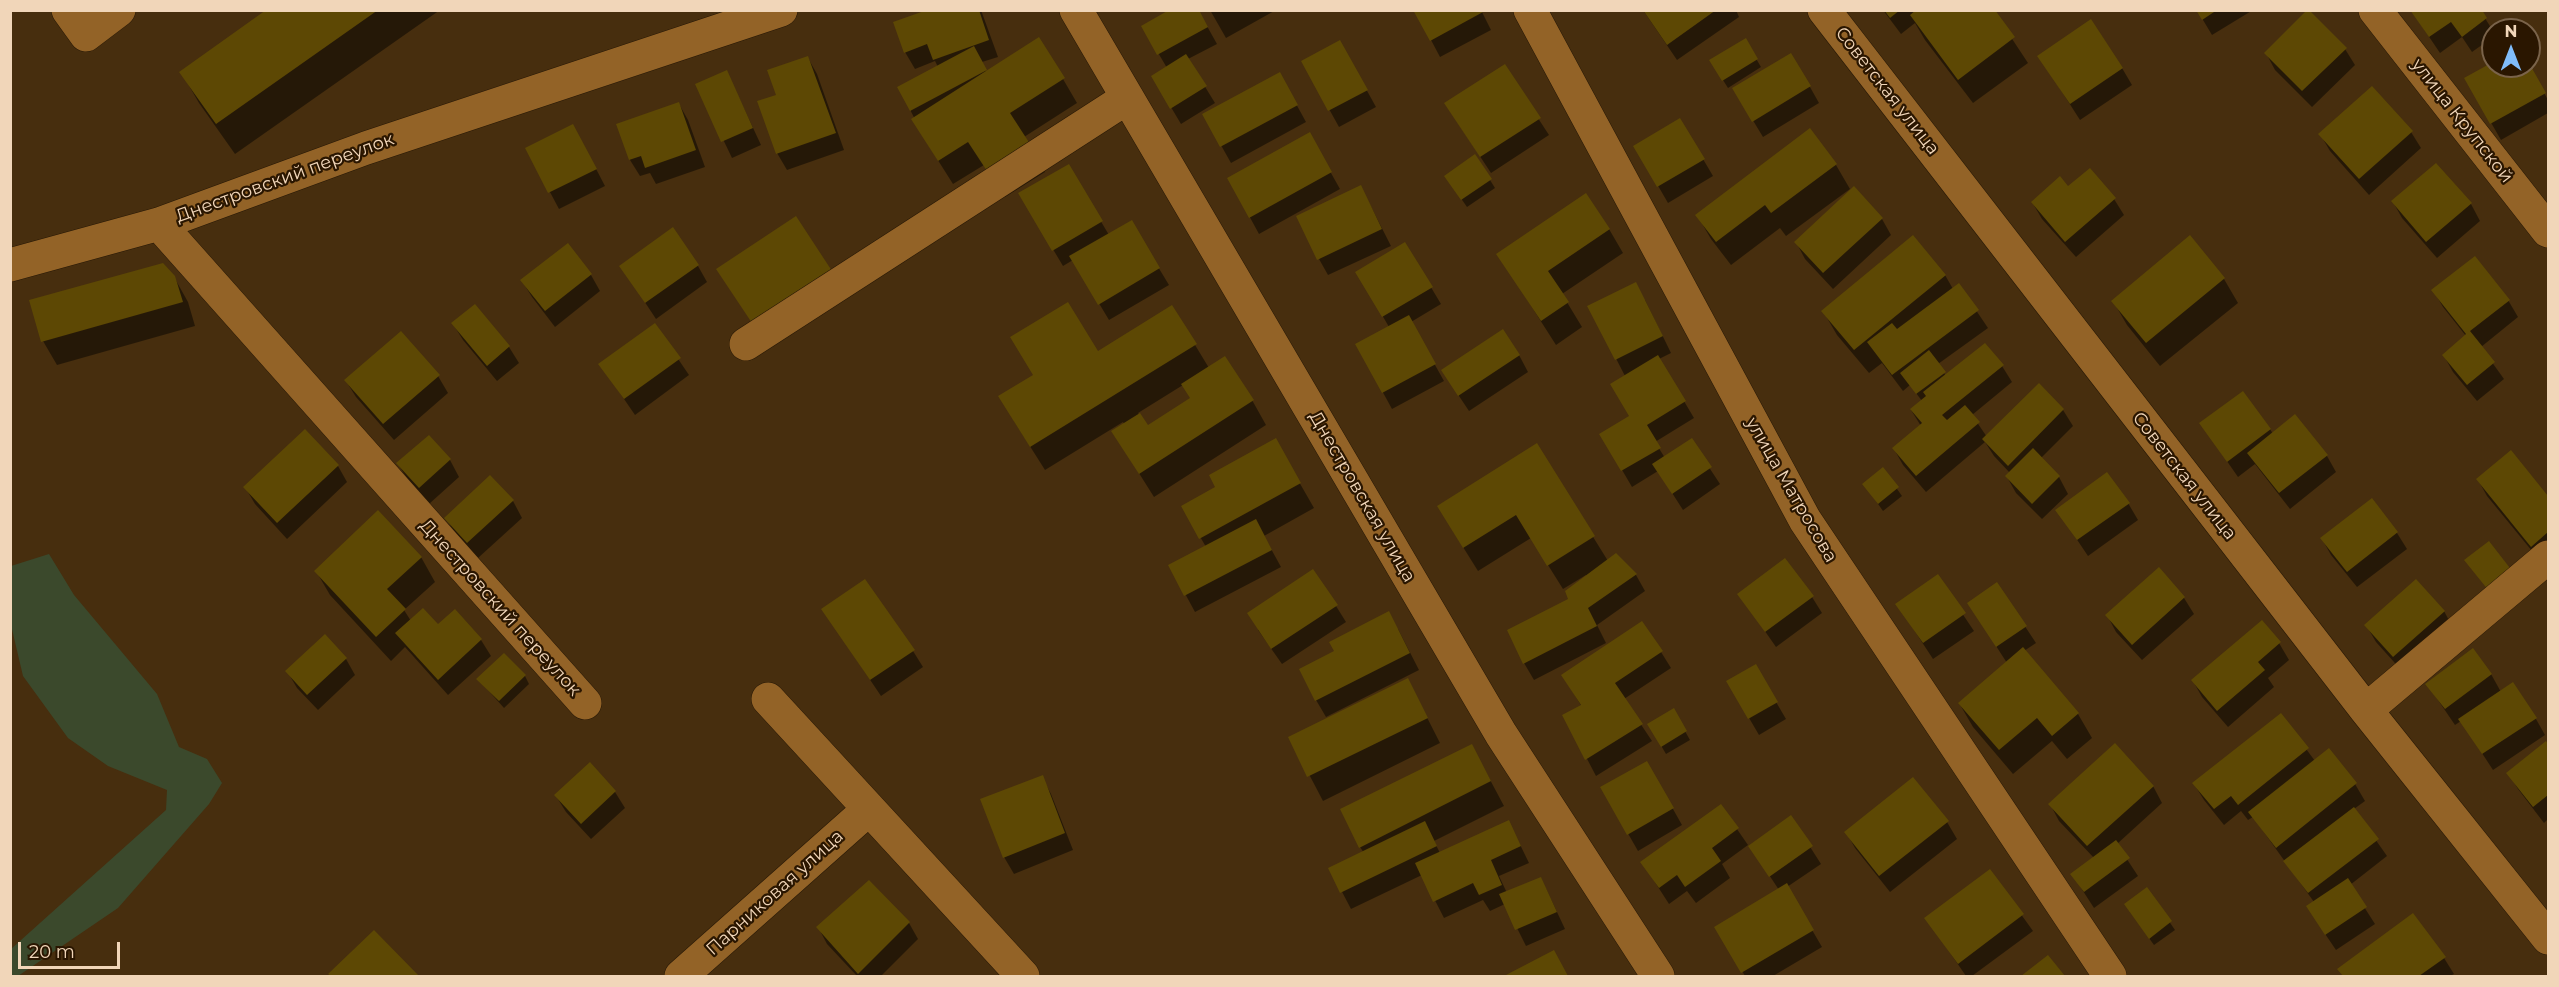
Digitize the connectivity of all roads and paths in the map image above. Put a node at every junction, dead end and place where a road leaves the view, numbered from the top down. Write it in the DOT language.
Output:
graph roads {
  1 [pos="68,10"];
  2 [pos="119,10"];
  3 [pos="781,10"];
  4 [pos="1076,10"];
  5 [pos="1530,10"];
  6 [pos="1824,10"];
  7 [pos="2375,10"];
  8 [pos="1127,98"];
  9 [pos="159,224"];
  10 [pos="2548,231"];
  11 [pos="10,265"];
  12 [pos="746,344"];
  13 [pos="2548,557"];
  14 [pos="768,699"];
  15 [pos="585,703"];
  16 [pos="2366,710"];
  17 [pos="869,809"];
  18 [pos="2548,938"];
  19 [pos="681,976"];
  20 [pos="1023,976"];
  21 [pos="1658,976"];
  22 [pos="2110,976"];
  1 -- 2 [label="street"];
  3 -- 9 [label="street, Днестровский переулок"];
  4 -- 8 [label="street, Днестровская улица"];
  5 -- 22 [label="street, улица Матросова"];
  6 -- 16 [label="street, Советская улица"];
  7 -- 10 [label="street, улица Крупской"];
  8 -- 12 [label="street"];
  8 -- 21 [label="street, Днестровская улица"];
  9 -- 11 [label="street"];
  9 -- 15 [label="street, Днестровский переулок"];
  13 -- 16 [label="street"];
  14 -- 17 [label="street"];
  16 -- 18 [label="street, Советская улица"];
  17 -- 19 [label="street, Парниковая улица"];
  17 -- 20 [label="street"];
}
